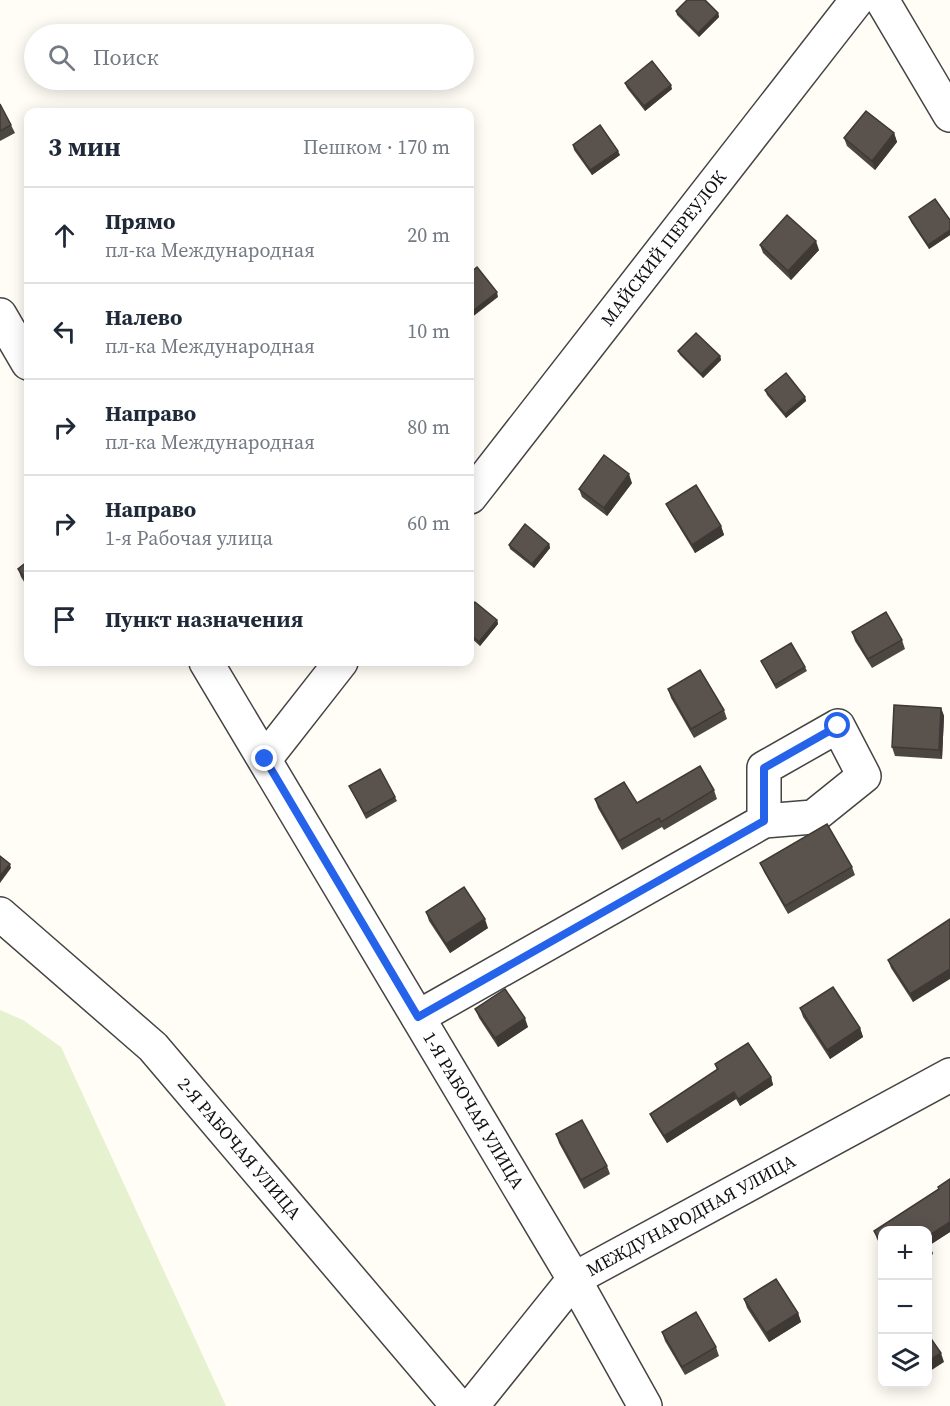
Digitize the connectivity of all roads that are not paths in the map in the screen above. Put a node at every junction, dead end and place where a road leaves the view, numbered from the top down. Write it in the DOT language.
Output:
graph roads {
  1 [pos="857,0"];
  2 [pos="882,0"];
  3 [pos="950,115"];
  4 [pos="0,315"];
  5 [pos="24,356"];
  6 [pos="474,492"];
  7 [pos="208,666"];
  8 [pos="338,666"];
  9 [pos="265,759"];
  10 [pos="764,821"];
  11 [pos="0,914"];
  12 [pos="418,1017"];
  13 [pos="950,1075"];
  14 [pos="574,1279"];
  15 [pos="458,1406"];
  16 [pos="472,1406"];
  17 [pos="645,1406"];
  1 -- 6 [label="street, МАЙСКИЙ ПЕРЕУЛОК"];
  2 -- 3 [label="street"];
  4 -- 5 [label="street"];
  7 -- 9 [label="street, 1-Я РАБОЧАЯ УЛИЦА"];
  8 -- 9 [label="street"];
  9 -- 12 [label="street, 1-Я РАБОЧАЯ УЛИЦА"];
  10 -- 12 [label="street"];
  11 -- 15 [label="street, 2-Я РАБОЧАЯ УЛИЦА"];
  12 -- 14 [label="street, 1-Я РАБОЧАЯ УЛИЦА"];
  13 -- 14 [label="street, МЕЖДУНАРОДНАЯ УЛИЦА"];
  14 -- 16 [label="street, МЕЖДУНАРОДНАЯ УЛИЦА"];
  14 -- 17 [label="street, 1-Я РАБОЧАЯ УЛИЦА"];
}
